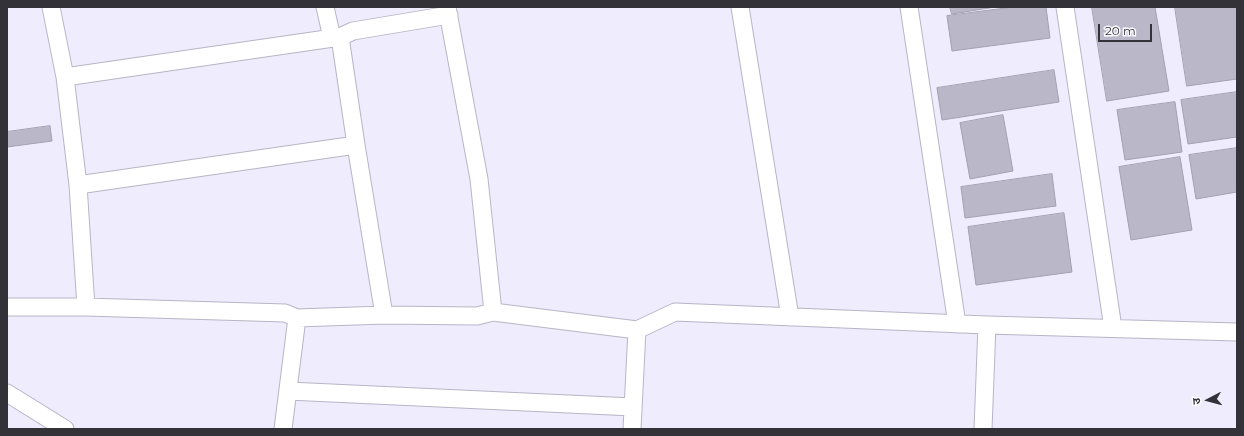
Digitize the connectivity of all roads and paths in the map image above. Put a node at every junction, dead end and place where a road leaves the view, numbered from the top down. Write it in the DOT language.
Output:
graph roads {
  1 [pos="51,7"];
  2 [pos="325,7"];
  3 [pos="740,7"];
  4 [pos="909,7"];
  5 [pos="1065,7"];
  6 [pos="448,11"];
  7 [pos="336,37"];
  8 [pos="65,77"];
  9 [pos="356,145"];
  10 [pos="78,185"];
  11 [pos="7,307"];
  12 [pos="86,307"];
  13 [pos="493,312"];
  14 [pos="384,315"];
  15 [pos="790,317"];
  16 [pos="297,318"];
  17 [pos="957,324"];
  18 [pos="987,325"];
  19 [pos="1113,328"];
  20 [pos="637,330"];
  21 [pos="1237,332"];
  22 [pos="288,391"];
  23 [pos="7,393"];
  24 [pos="633,407"];
  25 [pos="65,429"];
  26 [pos="283,429"];
  27 [pos="632,429"];
  28 [pos="983,429"];
  1 -- 8 [label="street"];
  2 -- 7 [label="street"];
  3 -- 15 [label="street"];
  4 -- 17 [label="street"];
  5 -- 19 [label="street"];
  6 -- 7 [label="street"];
  6 -- 13 [label="street"];
  7 -- 8 [label="street"];
  7 -- 9 [label="street"];
  8 -- 10 [label="street"];
  9 -- 10 [label="street"];
  9 -- 14 [label="street"];
  10 -- 12 [label="street"];
  11 -- 12 [label="street"];
  12 -- 16 [label="street"];
  13 -- 14 [label="street"];
  13 -- 20 [label="street"];
  14 -- 16 [label="street"];
  15 -- 17 [label="street"];
  15 -- 20 [label="street"];
  16 -- 22 [label="street"];
  17 -- 18 [label="street"];
  18 -- 19 [label="street"];
  18 -- 28 [label="street"];
  19 -- 21 [label="street"];
  20 -- 24 [label="street"];
  22 -- 24 [label="street"];
  22 -- 26 [label="street"];
  23 -- 25 [label="street"];
  24 -- 27 [label="street"];
}
